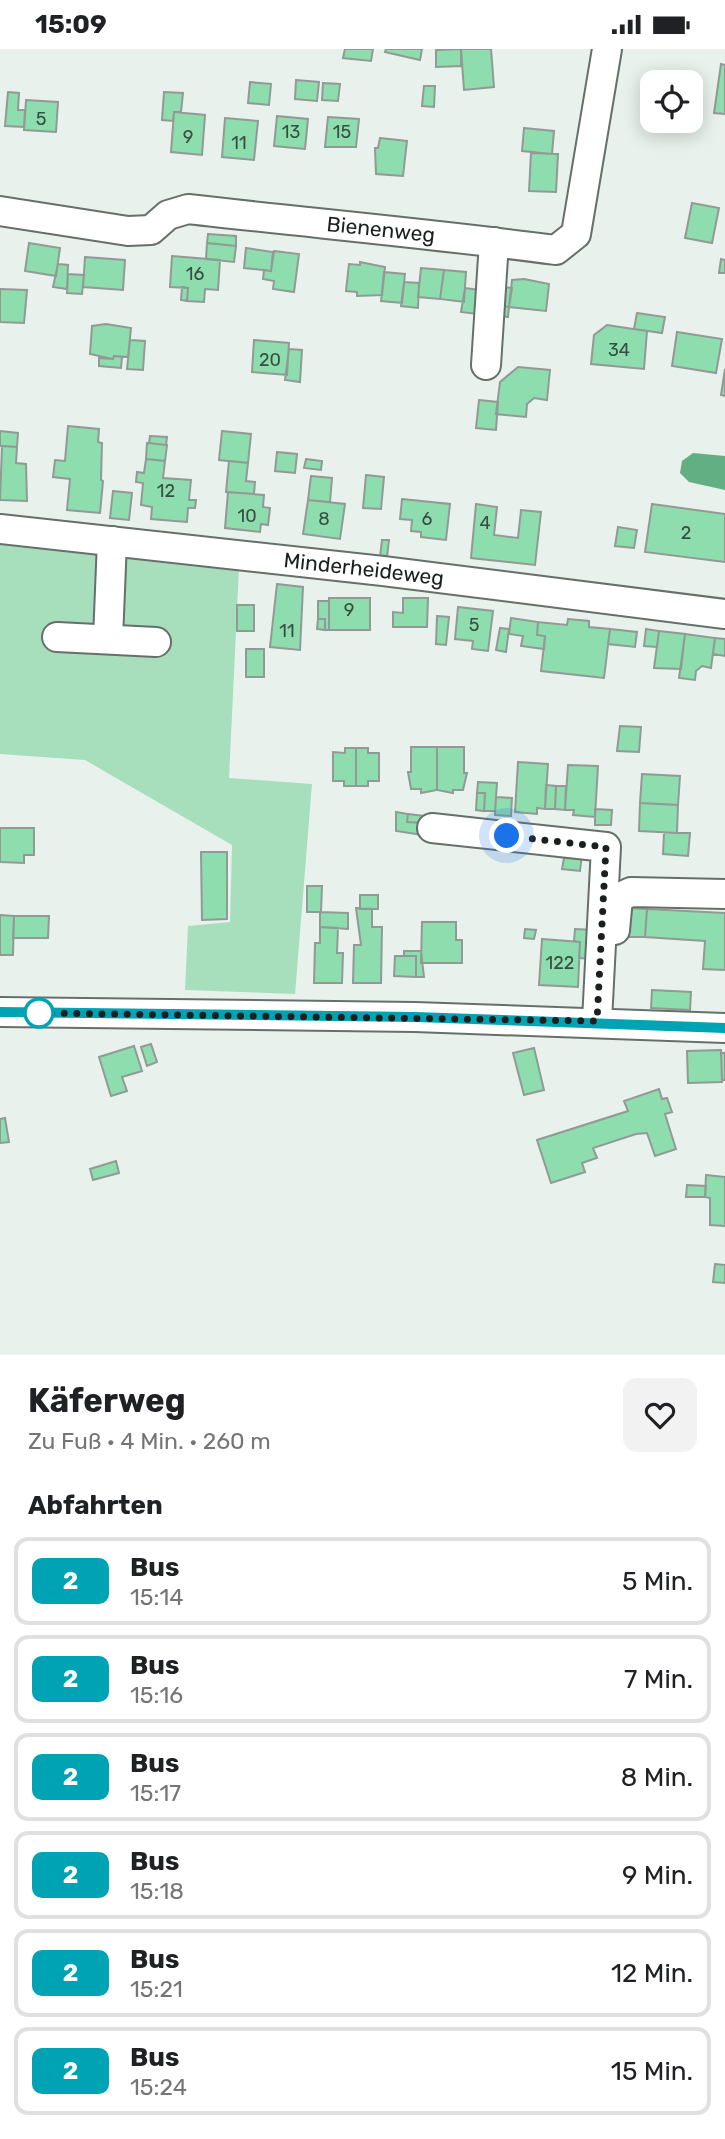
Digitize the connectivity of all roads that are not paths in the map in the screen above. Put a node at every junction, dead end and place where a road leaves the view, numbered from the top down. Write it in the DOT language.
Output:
graph roads {
  1 [pos="607,49"];
  2 [pos="0,211"];
  3 [pos="494,242"];
  4 [pos="486,365"];
  5 [pos="0,529"];
  6 [pos="112,541"];
  7 [pos="725,614"];
  8 [pos="57,637"];
  9 [pos="108,639"];
  10 [pos="156,642"];
  11 [pos="432,828"];
  12 [pos="725,894"];
  13 [pos="0,1012"];
  14 [pos="605,1022"];
  15 [pos="725,1028"];
  1 -- 3 [label="street, Bienenweg"];
  2 -- 3 [label="street, Bienenweg"];
  3 -- 4 [label="street"];
  5 -- 6 [label="street, Minderheideweg"];
  6 -- 7 [label="street, Minderheideweg"];
  6 -- 9 [label="street"];
  8 -- 9 [label="street"];
  9 -- 10 [label="street"];
  11 -- 14 [label="street"];
  12 -- 14 [label="street"];
  13 -- 14 [label="street"];
  14 -- 15 [label="street"];
}
